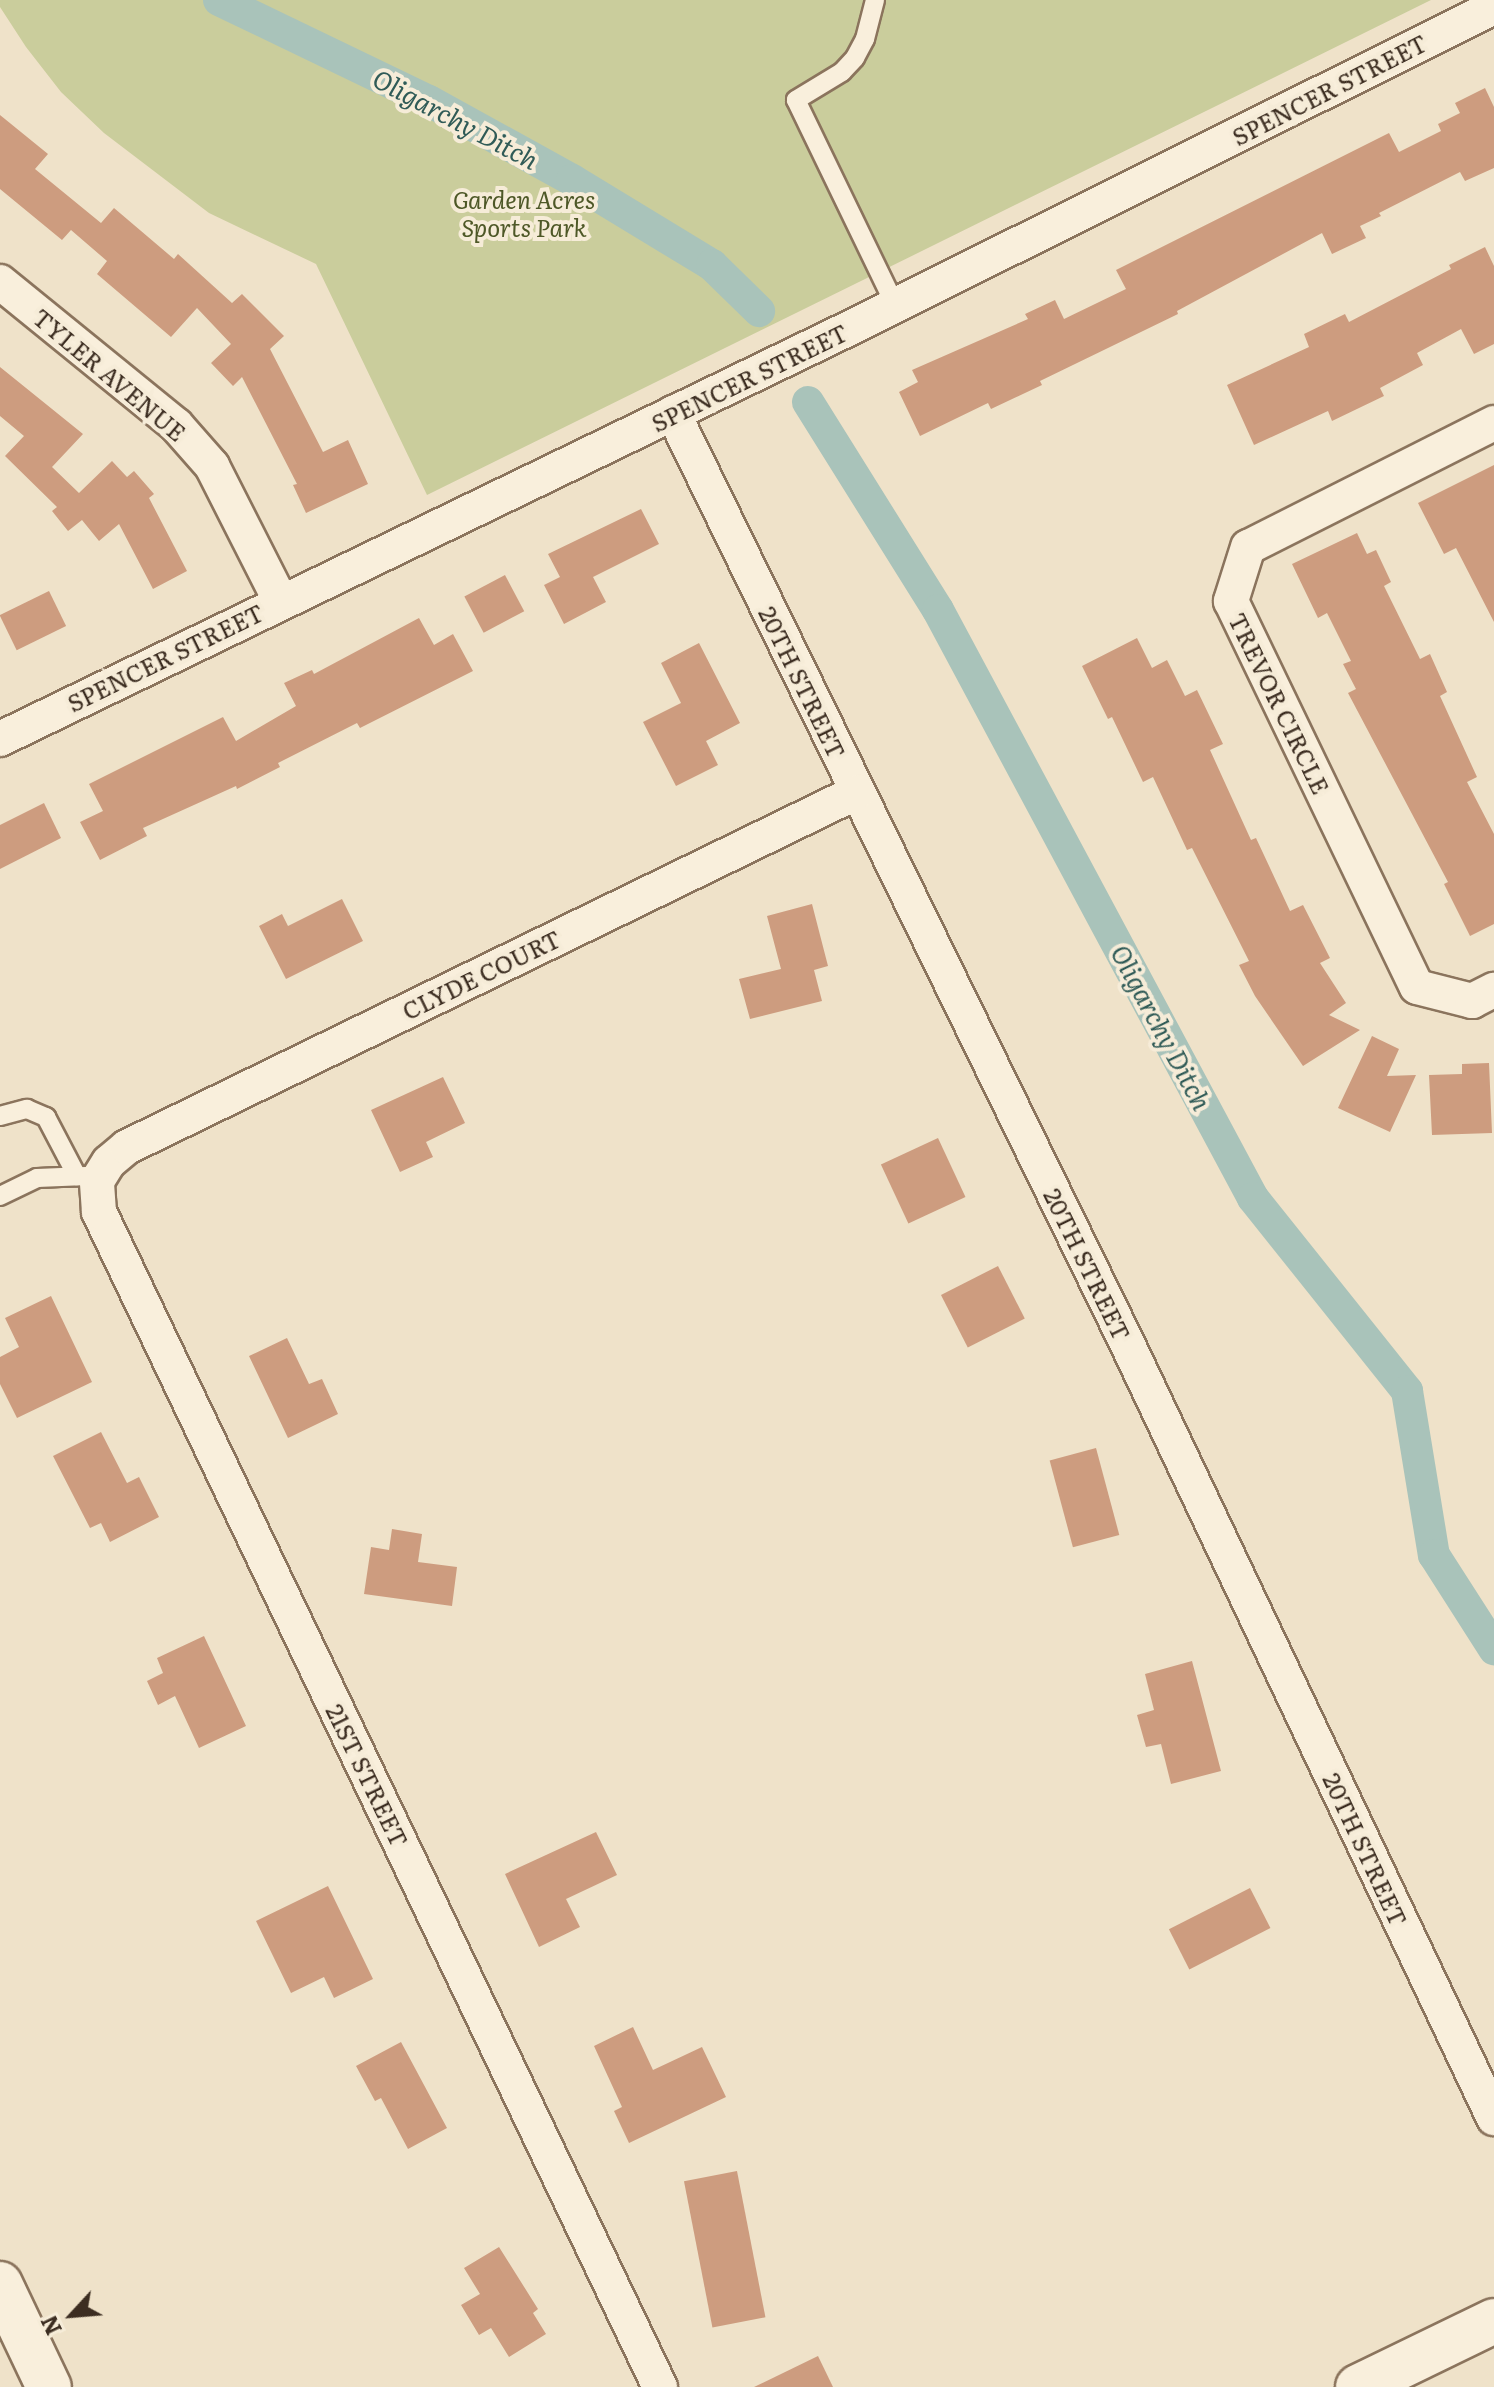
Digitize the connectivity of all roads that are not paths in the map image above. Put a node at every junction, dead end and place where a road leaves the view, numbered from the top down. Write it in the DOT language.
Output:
graph roads {
  1 [pos="875,0"];
  2 [pos="1494,7"];
  3 [pos="0,282"];
  4 [pos="895,305"];
  5 [pos="673,413"];
  6 [pos="1494,423"];
  7 [pos="280,600"];
  8 [pos="0,739"];
  9 [pos="857,792"];
  10 [pos="1494,990"];
  11 [pos="0,1116"];
  12 [pos="95,1171"];
  13 [pos="0,1196"];
  14 [pos="1494,2118"];
  15 [pos="6,2313"];
  16 [pos="1494,2321"];
  17 [pos="49,2387"];
  18 [pos="660,2387"];
  19 [pos="1358,2387"];
  1 -- 4 [label="lane"];
  2 -- 4 [label="street, SPENCER STREET"];
  3 -- 7 [label="street, TYLER AVENUE"];
  4 -- 5 [label="street, SPENCER STREET"];
  5 -- 7 [label="street, SPENCER STREET"];
  5 -- 9 [label="street, 20TH STREET"];
  6 -- 10 [label="street, TREVOR CIRCLE"];
  7 -- 8 [label="street, SPENCER STREET"];
  9 -- 12 [label="street, CLYDE COURT"];
  9 -- 14 [label="street, 20TH STREET"];
  11 -- 12 [label="lane"];
  12 -- 13 [label="lane"];
  12 -- 18 [label="street, 21ST STREET"];
  15 -- 17 [label="main road"];
  16 -- 19 [label="main road"];
}
